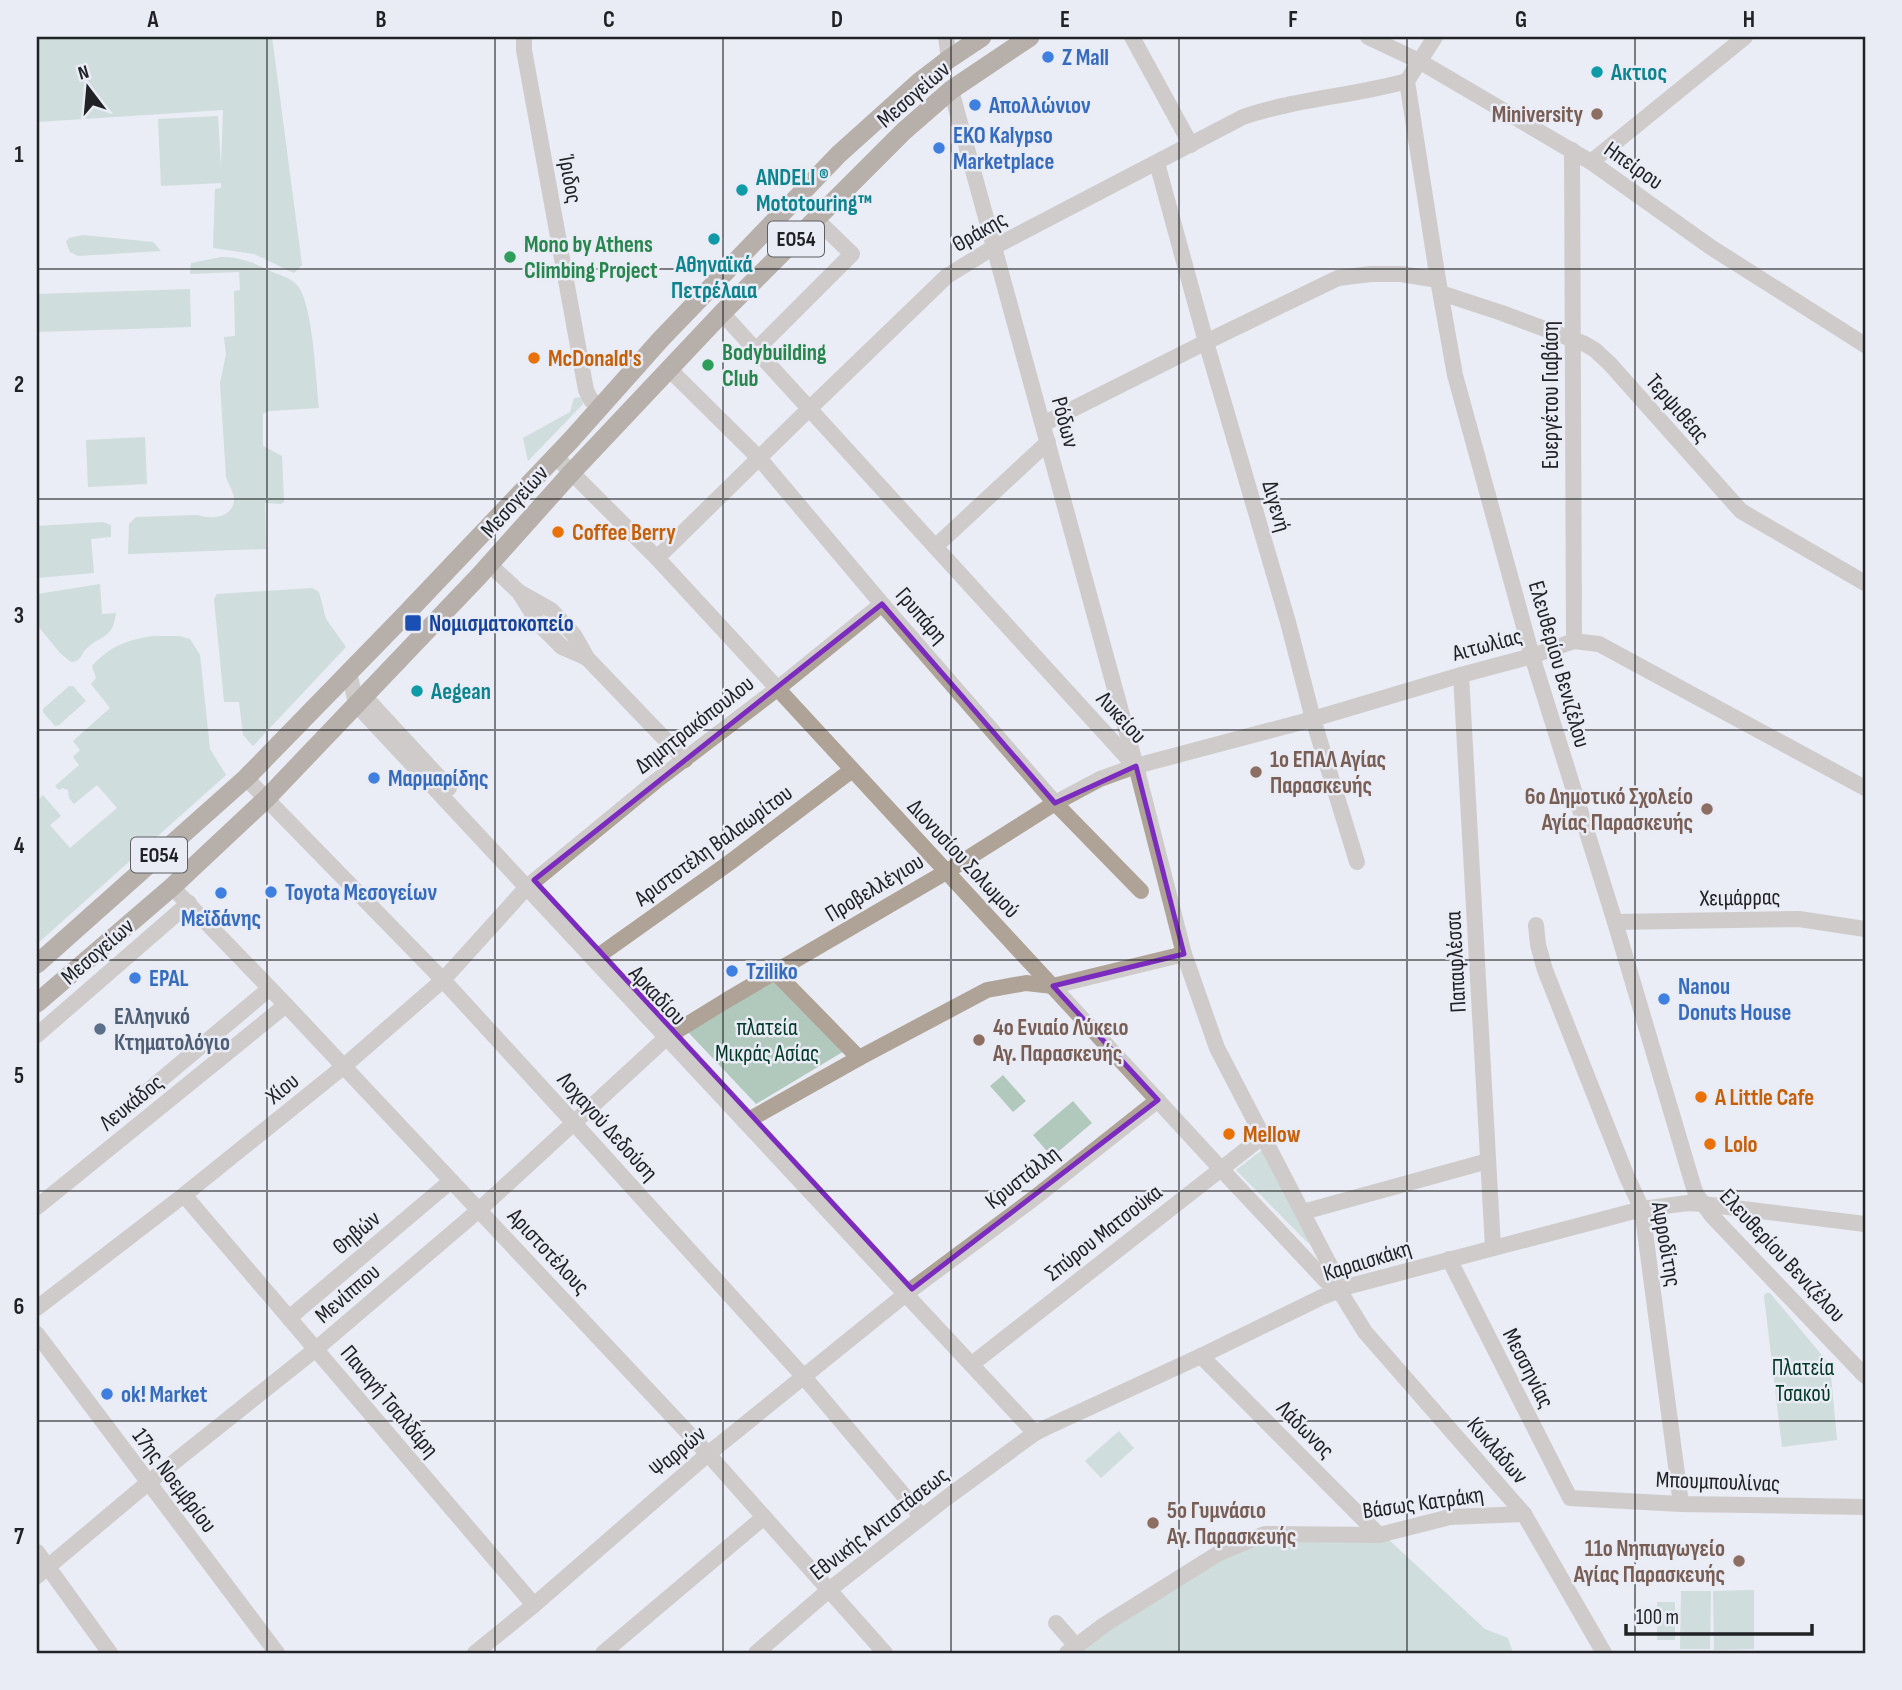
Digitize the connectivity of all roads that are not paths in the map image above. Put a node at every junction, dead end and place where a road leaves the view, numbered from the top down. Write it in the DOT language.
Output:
graph roads {
  1 [pos="524,37"];
  2 [pos="946,37"];
  3 [pos="982,37"];
  4 [pos="1030,37"];
  5 [pos="1132,37"];
  6 [pos="1368,37"];
  7 [pos="1435,37"];
  8 [pos="1745,37"];
  9 [pos="949,59"];
  10 [pos="1419,61"];
  11 [pos="1408,81"];
  12 [pos="951,90"];
  13 [pos="1191,145"];
  14 [pos="1572,150"];
  15 [pos="1591,162"];
  16 [pos="1157,163"];
  17 [pos="816,219"];
  18 [pos="995,247"];
  19 [pos="1439,286"];
  20 [pos="722,313"];
  21 [pos="1572,340"];
  22 [pos="1206,342"];
  23 [pos="1865,345"];
  24 [pos="756,350"];
  25 [pos="669,369"];
  26 [pos="600,408"];
  27 [pos="809,409"];
  28 [pos="1043,424"];
  29 [pos="1048,442"];
  30 [pos="555,456"];
  31 [pos="759,458"];
  32 [pos="572,472"];
  33 [pos="935,547"];
  34 [pos="657,558"];
  35 [pos="489,564"];
  36 [pos="1865,583"];
  37 [pos="882,604"];
  38 [pos="1574,641"];
  39 [pos="1532,656"];
  40 [pos="349,672"];
  41 [pos="1461,675"];
  42 [pos="777,689"];
  43 [pos="360,700"];
  44 [pos="1313,719"];
  45 [pos="685,760"];
  46 [pos="1136,766"];
  47 [pos="852,770"];
  48 [pos="246,778"];
  49 [pos="1865,788"];
  50 [pos="267,798"];
  51 [pos="1055,803"];
  52 [pos="1357,862"];
  53 [pos="946,872"];
  54 [pos="531,884"];
  55 [pos="172,887"];
  56 [pos="1141,891"];
  57 [pos="189,903"];
  58 [pos="1615,922"];
  59 [pos="1536,925"];
  60 [pos="1865,929"];
  61 [pos="601,954"];
  62 [pos="1184,954"];
  63 [pos="37,964"];
  64 [pos="774,971"];
  65 [pos="443,980"];
  66 [pos="1053,986"];
  67 [pos="269,989"];
  68 [pos="37,1003"];
  69 [pos="286,1005"];
  70 [pos="37,1035"];
  71 [pos="671,1035"];
  72 [pos="859,1058"];
  73 [pos="344,1067"];
  74 [pos="1158,1100"];
  75 [pos="125,1110"];
  76 [pos="748,1120"];
  77 [pos="574,1123"];
  78 [pos="1262,1137"];
  79 [pos="1488,1161"];
  80 [pos="1221,1169"];
  81 [pos="452,1181"];
  82 [pos="184,1195"];
  83 [pos="37,1207"];
  84 [pos="1642,1209"];
  85 [pos="479,1210"];
  86 [pos="1707,1210"];
  87 [pos="1303,1212"];
  88 [pos="1865,1224"];
  89 [pos="1493,1247"];
  90 [pos="1448,1259"];
  91 [pos="1339,1290"];
  92 [pos="909,1291"];
  93 [pos="37,1308"];
  94 [pos="289,1318"];
  95 [pos="37,1334"];
  96 [pos="316,1349"];
  97 [pos="1201,1356"];
  98 [pos="975,1362"];
  99 [pos="1865,1376"];
  100 [pos="804,1377"];
  101 [pos="1040,1431"];
  102 [pos="708,1454"];
  103 [pos="149,1482"];
  104 [pos="1570,1498"];
  105 [pos="1681,1504"];
  106 [pos="1865,1507"];
  107 [pos="1524,1514"];
  108 [pos="764,1517"];
  109 [pos="922,1517"];
  110 [pos="1379,1535"];
  111 [pos="37,1552"];
  112 [pos="42,1571"];
  113 [pos="829,1590"];
  114 [pos="534,1605"];
  115 [pos="1056,1623"];
  116 [pos="1068,1646"];
  117 [pos="110,1653"];
  118 [pos="277,1653"];
  119 [pos="475,1653"];
  120 [pos="603,1653"];
  121 [pos="756,1653"];
  122 [pos="885,1653"];
  123 [pos="1604,1653"];
  1 -- 26 [label="street, Ίριδος"];
  2 -- 9 [label="street"];
  3 -- 9 [label="main road, Μεσογείων / ΕΟ54"];
  4 -- 12 [label="main road, Μεσογείων / ΕΟ54"];
  5 -- 13 [label="street"];
  6 -- 10 [label="street, Ηπείρου"];
  7 -- 10 [label="street"];
  8 -- 15 [label="street"];
  9 -- 26 [label="main road, Μεσογείων / ΕΟ54"];
  10 -- 11 [label="street"];
  10 -- 14 [label="street, Ηπείρου"];
  11 -- 13 [label="street, Θράκης"];
  11 -- 19 [label="street, Ελευθερίου Βενιζέλου"];
  12 -- 17 [label="main road, Μεσογείων / ΕΟ54"];
  12 -- 18 [label="street, Ρόδων"];
  13 -- 16 [label="street, Θράκης"];
  14 -- 15 [label="street, Ηπείρου"];
  14 -- 21 [label="street, Ευεργέτου Γιαβάση"];
  15 -- 23 [label="street, Ηπείρου"];
  16 -- 18 [label="street, Θράκης"];
  16 -- 22 [label="street, Διγενή"];
  17 -- 20 [label="main road, Μεσογείων / ΕΟ54"];
  17 -- 24 [label="street"];
  18 -- 27 [label="street, Θράκης"];
  18 -- 28 [label="street, Ρόδων"];
  19 -- 21 [label="street, Τερψιθέας"];
  19 -- 22 [label="street, Τερψιθέας"];
  19 -- 39 [label="street, Ελευθερίου Βενιζέλου"];
  20 -- 24 [label="street, Λυκείου"];
  20 -- 25 [label="main road, Μεσογείων / ΕΟ54"];
  21 -- 36 [label="street, Τερψιθέας"];
  21 -- 38 [label="street, Ευεργέτου Γιαβάση"];
  22 -- 28 [label="street, Τερψιθέας"];
  22 -- 44 [label="street, Διγενή"];
  24 -- 27 [label="street, Λυκείου"];
  25 -- 31 [label="street, Γρυπάρη"];
  25 -- 32 [label="main road, Μεσογείων / ΕΟ54"];
  26 -- 30 [label="main road, Μεσογείων / ΕΟ54"];
  27 -- 31 [label="street, Θράκης"];
  27 -- 33 [label="street, Λυκείου"];
  28 -- 29 [label="street, Ρόδων"];
  29 -- 33 [label="street"];
  29 -- 46 [label="street, Ρόδων"];
  30 -- 32 [label="street, Διονυσίου Σολωμού"];
  30 -- 40 [label="main road, Μεσογείων / ΕΟ54"];
  31 -- 34 [label="street, Θράκης"];
  31 -- 37 [label="street, Γρυπάρη"];
  32 -- 34 [label="street, Διονυσίου Σολωμού"];
  32 -- 35 [label="main road, Μεσογείων / ΕΟ54"];
  33 -- 46 [label="street, Λυκείου"];
  34 -- 42 [label="street, Διονυσίου Σολωμού"];
  35 -- 43 [label="main road, Μεσογείων / ΕΟ54"];
  35 -- 45 [label="street"];
  37 -- 42 [label="street, Δημητρακόπουλου"];
  37 -- 51 [label="street, Γρυπάρη"];
  38 -- 39 [label="street, Αιτωλίας"];
  38 -- 49 [label="street"];
  39 -- 41 [label="street, Αιτωλίας"];
  39 -- 58 [label="street, Ελευθερίου Βενιζέλου"];
  40 -- 43 [label="street"];
  40 -- 48 [label="main road, Μεσογείων / ΕΟ54"];
  41 -- 44 [label="street, Αιτωλίας"];
  41 -- 79 [label="street, Παπαφλέσσα"];
  42 -- 45 [label="street, Δημητρακόπουλου"];
  42 -- 47 [label="street, Διονυσίου Σολωμού"];
  43 -- 50 [label="main road, Μεσογείων / ΕΟ54"];
  43 -- 54 [label="street, Αρκαδίου"];
  44 -- 46 [label="street, Αιτωλίας"];
  44 -- 52 [label="street, Διγενή"];
  45 -- 54 [label="street, Δημητρακόπουλου"];
  46 -- 51 [label="street, Προβελλέγιου"];
  46 -- 62 [label="street, Λυκείου"];
  47 -- 53 [label="street, Διονυσίου Σολωμού"];
  47 -- 61 [label="street, Αριστοτέλη Βαλαωρίτου"];
  48 -- 50 [label="street, Λοχαγού Δεδούση"];
  48 -- 63 [label="main road, Μεσογείων / ΕΟ54"];
  50 -- 55 [label="main road, Μεσογείων / ΕΟ54"];
  50 -- 65 [label="street, Λοχαγού Δεδούση"];
  51 -- 53 [label="street, Προβελλέγιου"];
  51 -- 56 [label="street, Γρυπάρη"];
  53 -- 64 [label="street, Προβελλέγιου"];
  53 -- 66 [label="street, Διονυσίου Σολωμού"];
  54 -- 61 [label="street, Αρκαδίου"];
  54 -- 65 [label="street, Χίου"];
  54 -- 71 [label="street, Αρκαδίου"];
  55 -- 57 [label="street, Αριστοτέλους"];
  55 -- 68 [label="main road, Μεσογείων / ΕΟ54"];
  57 -- 67 [label="street, Αριστοτέλους"];
  57 -- 70 [label="street, Μεσογείων"];
  58 -- 60 [label="street, Χειμάρρας"];
  58 -- 86 [label="street, Ελευθερίου Βενιζέλου"];
  59 -- 84 [label="street, Αφροδίτης"];
  61 -- 71 [label="street, Αρκαδίου"];
  62 -- 66 [label="street"];
  62 -- 78 [label="street, Λυκείου"];
  64 -- 71 [label="street, Προβελλέγιου"];
  64 -- 72 [label="street"];
  65 -- 73 [label="street, Χίου"];
  65 -- 77 [label="street, Λοχαγού Δεδούση"];
  66 -- 72 [label="street"];
  66 -- 74 [label="street, Διονυσίου Σολωμού"];
  67 -- 69 [label="street, Αριστοτέλους"];
  67 -- 75 [label="street"];
  69 -- 73 [label="street, Αριστοτέλους"];
  69 -- 83 [label="street, Λευκάδος"];
  71 -- 76 [label="street, Αρκαδίου"];
  71 -- 77 [label="street, Μενίππου"];
  72 -- 76 [label="street"];
  73 -- 81 [label="street, Αριστοτέλους"];
  73 -- 82 [label="street, Χίου"];
  74 -- 80 [label="street, Διονυσίου Σολωμού"];
  74 -- 92 [label="street, Κρυστάλλη"];
  76 -- 92 [label="street, Αρκαδίου"];
  77 -- 85 [label="street, Μενίππου"];
  77 -- 100 [label="street, Λοχαγού Δεδούση"];
  78 -- 80 [label="street, Σπύρου Ματσούκα"];
  78 -- 87 [label="street, Λυκείου"];
  79 -- 87 [label="street"];
  79 -- 89 [label="street, Παπαφλέσσα"];
  80 -- 91 [label="street, Διονυσίου Σολωμού"];
  80 -- 98 [label="street, Σπύρου Ματσούκα"];
  81 -- 85 [label="street, Αριστοτέλους"];
  81 -- 94 [label="street, Θηβών"];
  82 -- 93 [label="street, Χίου"];
  82 -- 94 [label="street, Παναγή Τσαλδάρη"];
  84 -- 86 [label="street, Καραισκάκη"];
  84 -- 89 [label="street, Καραισκάκη"];
  84 -- 105 [label="street, Αφροδίτης"];
  85 -- 96 [label="street, Μενίππου"];
  85 -- 102 [label="street, Αριστοτέλους"];
  86 -- 88 [label="street, Καραισκάκη"];
  86 -- 99 [label="street, Ελευθερίου Βενιζέλου"];
  87 -- 91 [label="street, Λυκείου"];
  89 -- 90 [label="street, Καραισκάκη"];
  90 -- 91 [label="street, Καραισκάκη"];
  90 -- 104 [label="street, Μεσσηνίας"];
  91 -- 97 [label="street, Καραισκάκη"];
  91 -- 107 [label="street, Κυκλάδων"];
  92 -- 98 [label="street, Αρκαδίου"];
  92 -- 100 [label="street, Ψαρρών"];
  94 -- 96 [label="street, Παναγή Τσαλδάρη"];
  95 -- 103 [label="street, 17ης Νοεμβρίου"];
  96 -- 103 [label="street, Μενίππου"];
  96 -- 114 [label="street, Παναγή Τσαλδάρη"];
  97 -- 101 [label="street, Καραισκάκη"];
  97 -- 110 [label="street, Λάδωνος"];
  98 -- 101 [label="street, Αρκαδίου"];
  100 -- 102 [label="street, Ψαρρών"];
  100 -- 109 [label="street, Λοχαγού Δεδούση"];
  101 -- 109 [label="street, Εθνικής Αντιστάσεως"];
  102 -- 108 [label="street, Αριστοτέλους"];
  102 -- 114 [label="street, Ψαρρών"];
  103 -- 112 [label="street, Μενίππου"];
  103 -- 118 [label="street, 17ης Νοεμβρίου"];
  104 -- 105 [label="street, Μπουμπουλίνας"];
  105 -- 106 [label="street, Μπουμπουλίνας"];
  107 -- 110 [label="street, Βάσως Κατράκη"];
  107 -- 123 [label="street, Κυκλάδων"];
  108 -- 113 [label="street, Αριστοτέλους"];
  108 -- 120 [label="street"];
  109 -- 113 [label="street, Εθνικής Αντιστάσεως"];
  110 -- 116 [label="street, Βάσως Κατράκη"];
  111 -- 112 [label="street"];
  112 -- 117 [label="street"];
  113 -- 121 [label="street, Εθνικής Αντιστάσεως"];
  113 -- 122 [label="street, Αριστοτέλους"];
  114 -- 119 [label="street, Ψαρρών"];
  115 -- 116 [label="street"];
}
